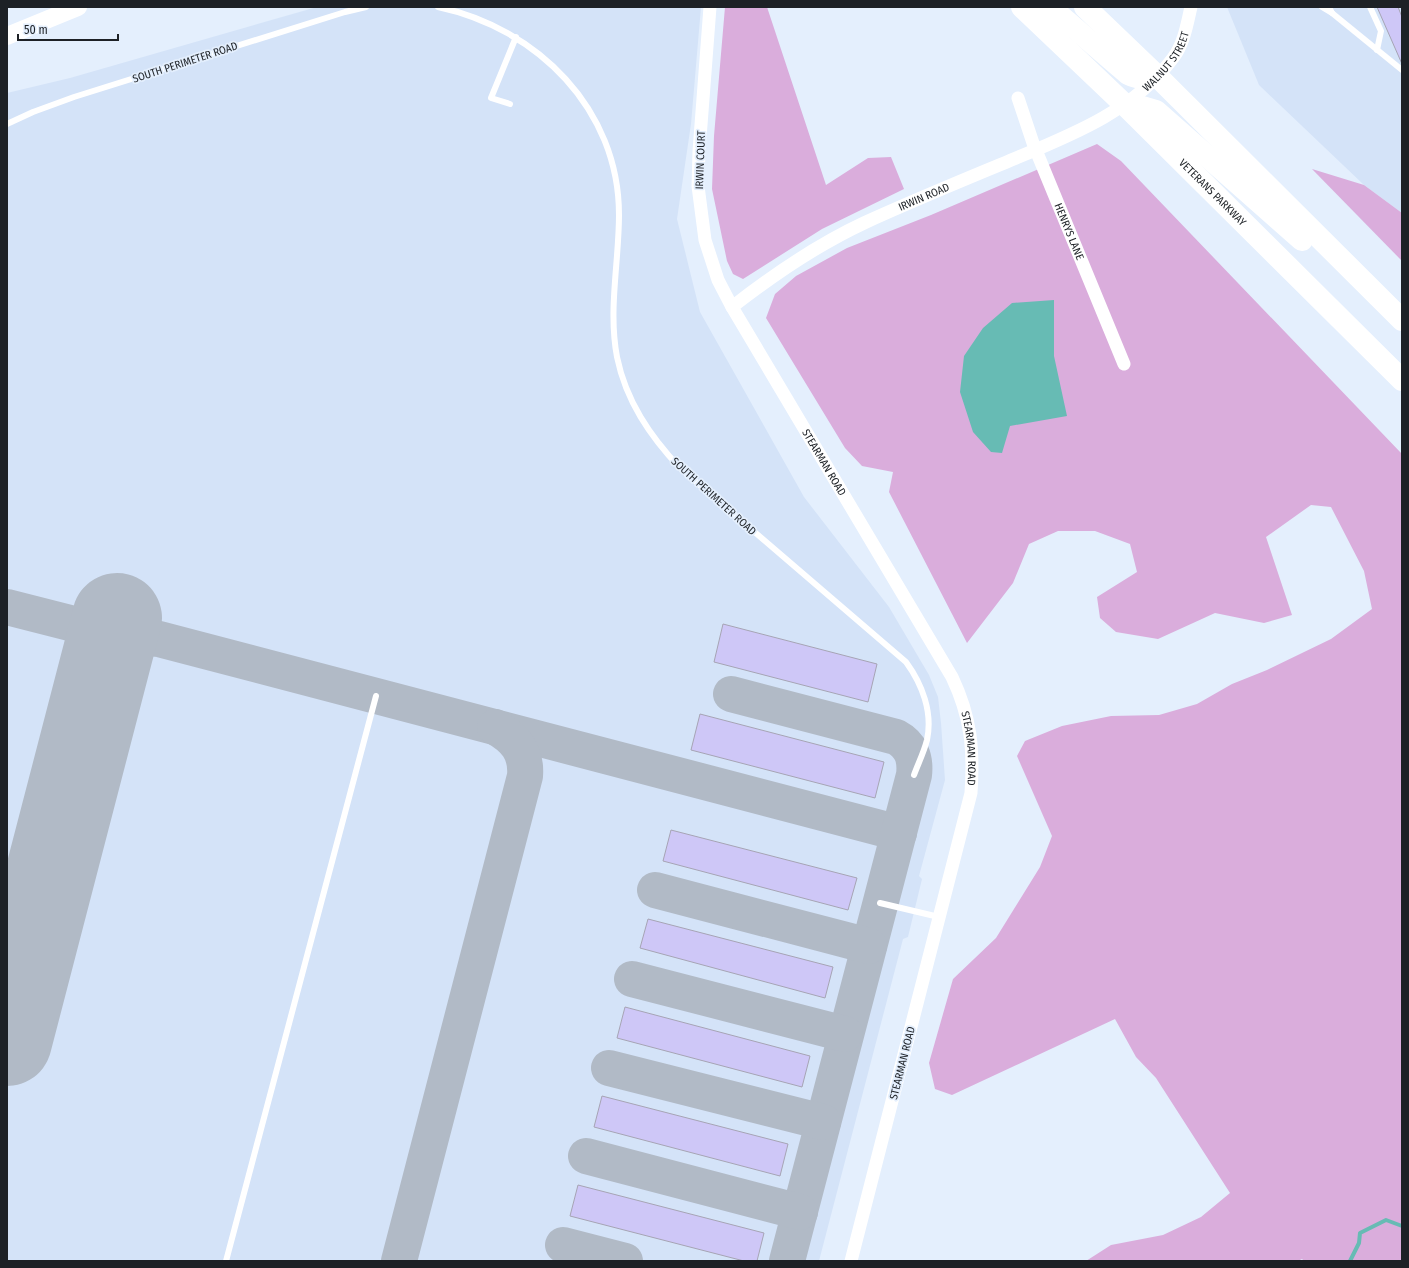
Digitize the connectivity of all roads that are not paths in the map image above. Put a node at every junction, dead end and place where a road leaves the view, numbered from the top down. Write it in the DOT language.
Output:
graph roads {
  1 [pos="78,7"];
  2 [pos="366,7"];
  3 [pos="438,7"];
  4 [pos="710,7"];
  5 [pos="1022,7"];
  6 [pos="1050,7"];
  7 [pos="1085,7"];
  8 [pos="1191,7"];
  9 [pos="1322,7"];
  10 [pos="1370,7"];
  11 [pos="1330,10"];
  12 [pos="7,36"];
  13 [pos="516,37"];
  14 [pos="1377,50"];
  15 [pos="1402,70"];
  16 [pos="1157,76"];
  17 [pos="1018,98"];
  18 [pos="510,104"];
  19 [pos="1125,105"];
  20 [pos="7,124"];
  21 [pos="1036,150"];
  22 [pos="732,307"];
  23 [pos="1402,320"];
  24 [pos="1402,326"];
  25 [pos="1124,364"];
  26 [pos="1402,380"];
  27 [pos="376,696"];
  28 [pos="914,775"];
  29 [pos="880,904"];
  30 [pos="939,918"];
  31 [pos="226,1261"];
  32 [pos="851,1261"];
  1 -- 12 [label="main road"];
  2 -- 20 [label="lane, SOUTH PERIMETER ROAD"];
  3 -- 13 [label="lane, SOUTH PERIMETER ROAD"];
  4 -- 22 [label="street, IRWIN COURT"];
  5 -- 19 [label="highway, VETERANS PARKWAY"];
  6 -- 16 [label="highway"];
  7 -- 16 [label="highway"];
  8 -- 16 [label="street, WALNUT STREET"];
  9 -- 11 [label="lane"];
  10 -- 14 [label="lane"];
  11 -- 14 [label="lane"];
  13 -- 18 [label="lane"];
  13 -- 28 [label="lane, SOUTH PERIMETER ROAD"];
  14 -- 15 [label="lane"];
  16 -- 19 [label="street, WALNUT STREET"];
  16 -- 23 [label="highway"];
  17 -- 21 [label="street, HENRYS LANE"];
  19 -- 21 [label="street, IRWIN ROAD"];
  19 -- 24 [label="highway"];
  19 -- 26 [label="highway, VETERANS PARKWAY"];
  21 -- 22 [label="street, IRWIN ROAD"];
  21 -- 25 [label="street, HENRYS LANE"];
  22 -- 30 [label="street, STEARMAN ROAD"];
  27 -- 31 [label="lane"];
  29 -- 30 [label="lane"];
  30 -- 32 [label="street, STEARMAN ROAD"];
}
